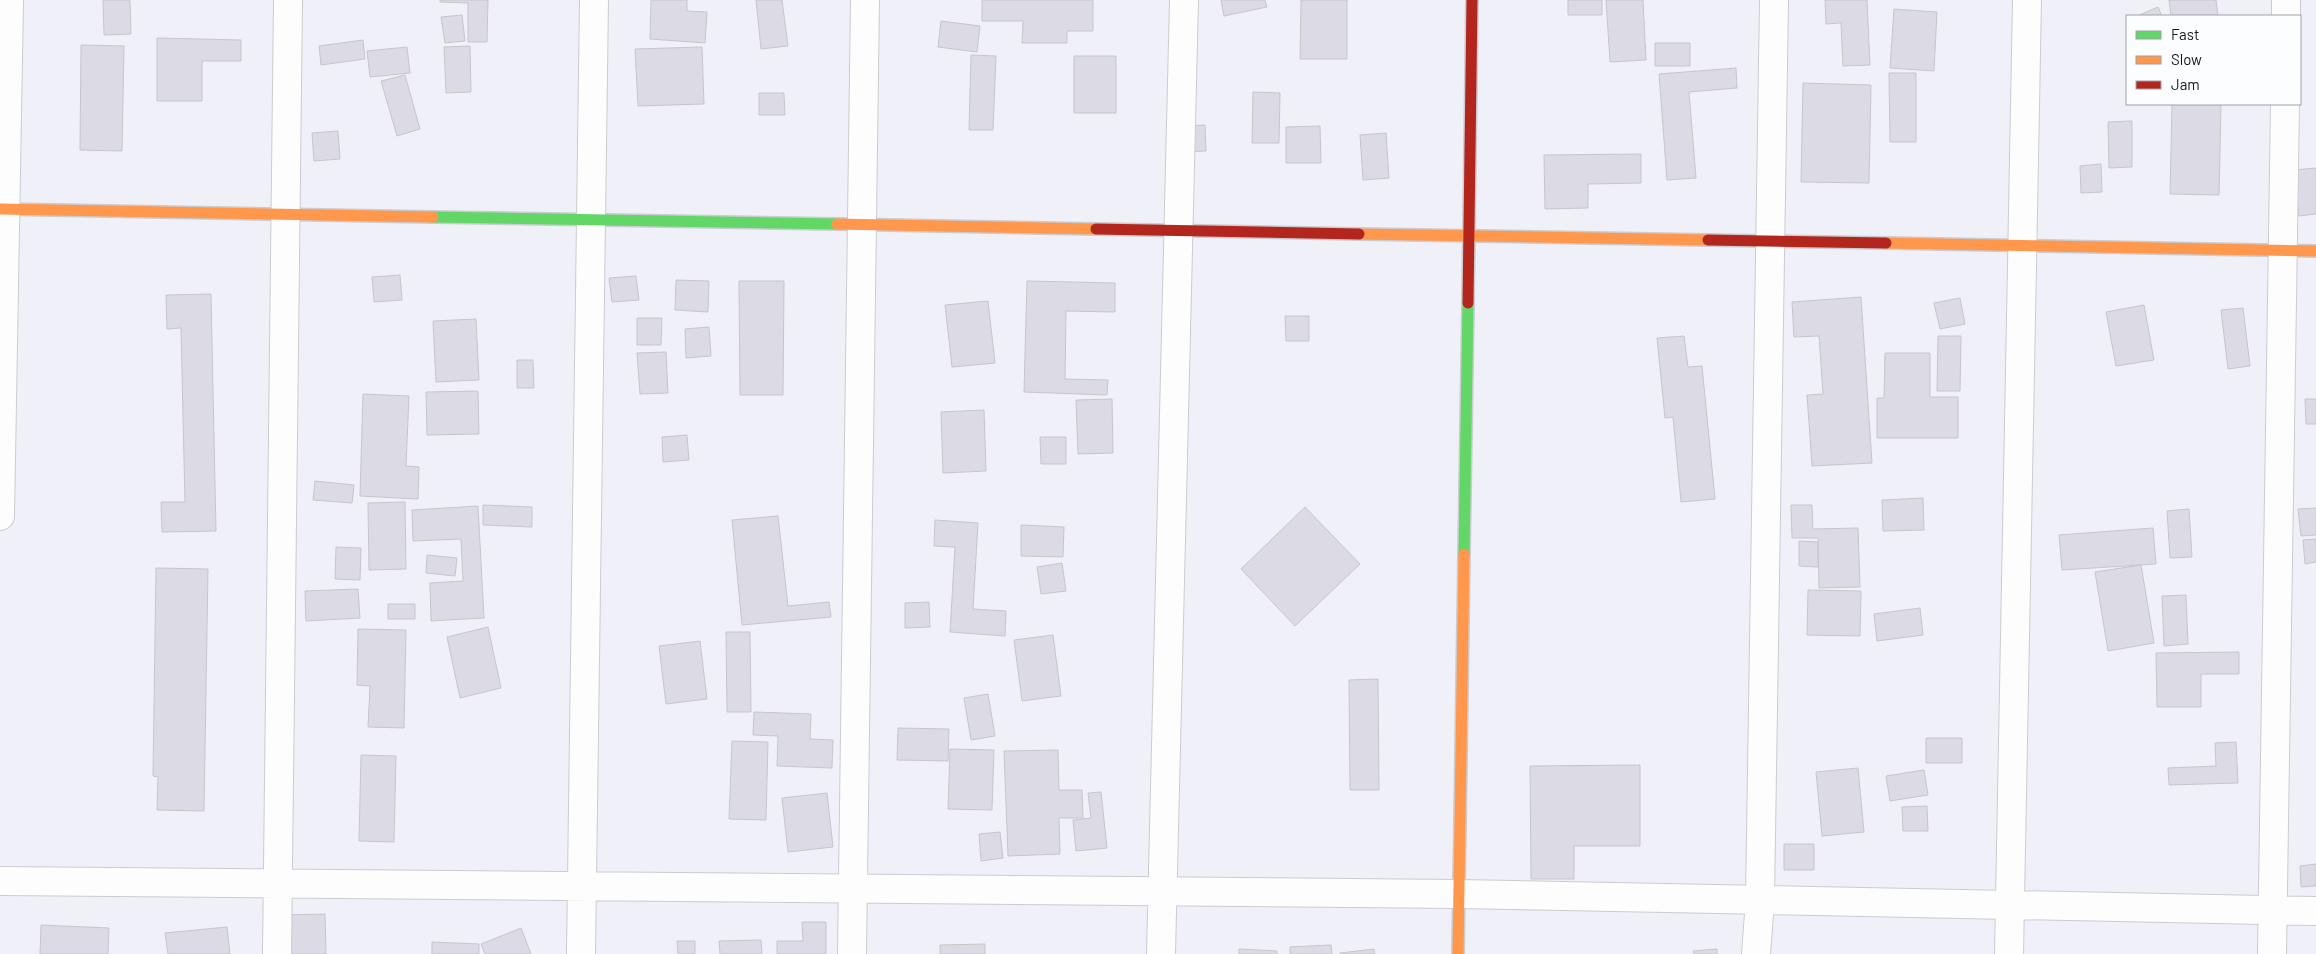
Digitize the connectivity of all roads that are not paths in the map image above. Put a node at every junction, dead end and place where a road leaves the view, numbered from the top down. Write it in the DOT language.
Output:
graph roads {
  1 [pos="9,0"];
  2 [pos="288,0"];
  3 [pos="594,0"];
  4 [pos="865,0"];
  5 [pos="1184,0"];
  6 [pos="1472,0"];
  7 [pos="1774,0"];
  8 [pos="2027,0"];
  9 [pos="2286,0"];
  10 [pos="2286,15"];
  11 [pos="2285,105"];
  12 [pos="3,209"];
  13 [pos="286,214"];
  14 [pos="591,220"];
  15 [pos="862,225"];
  16 [pos="1179,231"];
  17 [pos="1469,236"];
  18 [pos="1770,242"];
  19 [pos="2022,246"];
  20 [pos="2283,250"];
  21 [pos="2316,251"];
  22 [pos="0,516"];
  23 [pos="0,881"];
  24 [pos="278,883"];
  25 [pos="582,886"];
  26 [pos="853,889"];
  27 [pos="1163,891"];
  28 [pos="1459,894"];
  29 [pos="1760,900"];
  30 [pos="2010,905"];
  31 [pos="2272,911"];
  32 [pos="2316,912"];
  33 [pos="277,954"];
  34 [pos="582,954"];
  35 [pos="852,954"];
  36 [pos="1162,954"];
  37 [pos="1458,954"];
  38 [pos="1756,954"];
  39 [pos="2009,954"];
  40 [pos="2272,954"];
  1 -- 12 [label="street"];
  2 -- 13 [label="street"];
  3 -- 14 [label="street"];
  4 -- 15 [label="street"];
  5 -- 16 [label="street"];
  6 -- 17 [label="street"];
  7 -- 18 [label="street"];
  8 -- 19 [label="street"];
  9 -- 10 [label="street"];
  11 -- 20 [label="street"];
  12 -- 13 [label="street"];
  12 -- 22 [label="street"];
  13 -- 14 [label="street"];
  13 -- 24 [label="street"];
  14 -- 15 [label="street"];
  14 -- 25 [label="street"];
  15 -- 16 [label="street"];
  15 -- 26 [label="street"];
  16 -- 17 [label="street"];
  16 -- 27 [label="street"];
  17 -- 18 [label="street"];
  17 -- 28 [label="street"];
  18 -- 19 [label="street"];
  18 -- 29 [label="street"];
  19 -- 20 [label="street"];
  19 -- 30 [label="street"];
  20 -- 21 [label="street"];
  20 -- 31 [label="street"];
  23 -- 24 [label="street"];
  24 -- 25 [label="street"];
  24 -- 33 [label="street"];
  25 -- 26 [label="street"];
  25 -- 34 [label="street"];
  26 -- 27 [label="street"];
  26 -- 35 [label="street"];
  27 -- 28 [label="street"];
  27 -- 36 [label="street"];
  28 -- 29 [label="street"];
  28 -- 37 [label="street"];
  29 -- 30 [label="street"];
  29 -- 38 [label="street"];
  30 -- 31 [label="street"];
  30 -- 39 [label="street"];
  31 -- 32 [label="street"];
  31 -- 40 [label="street"];
}
